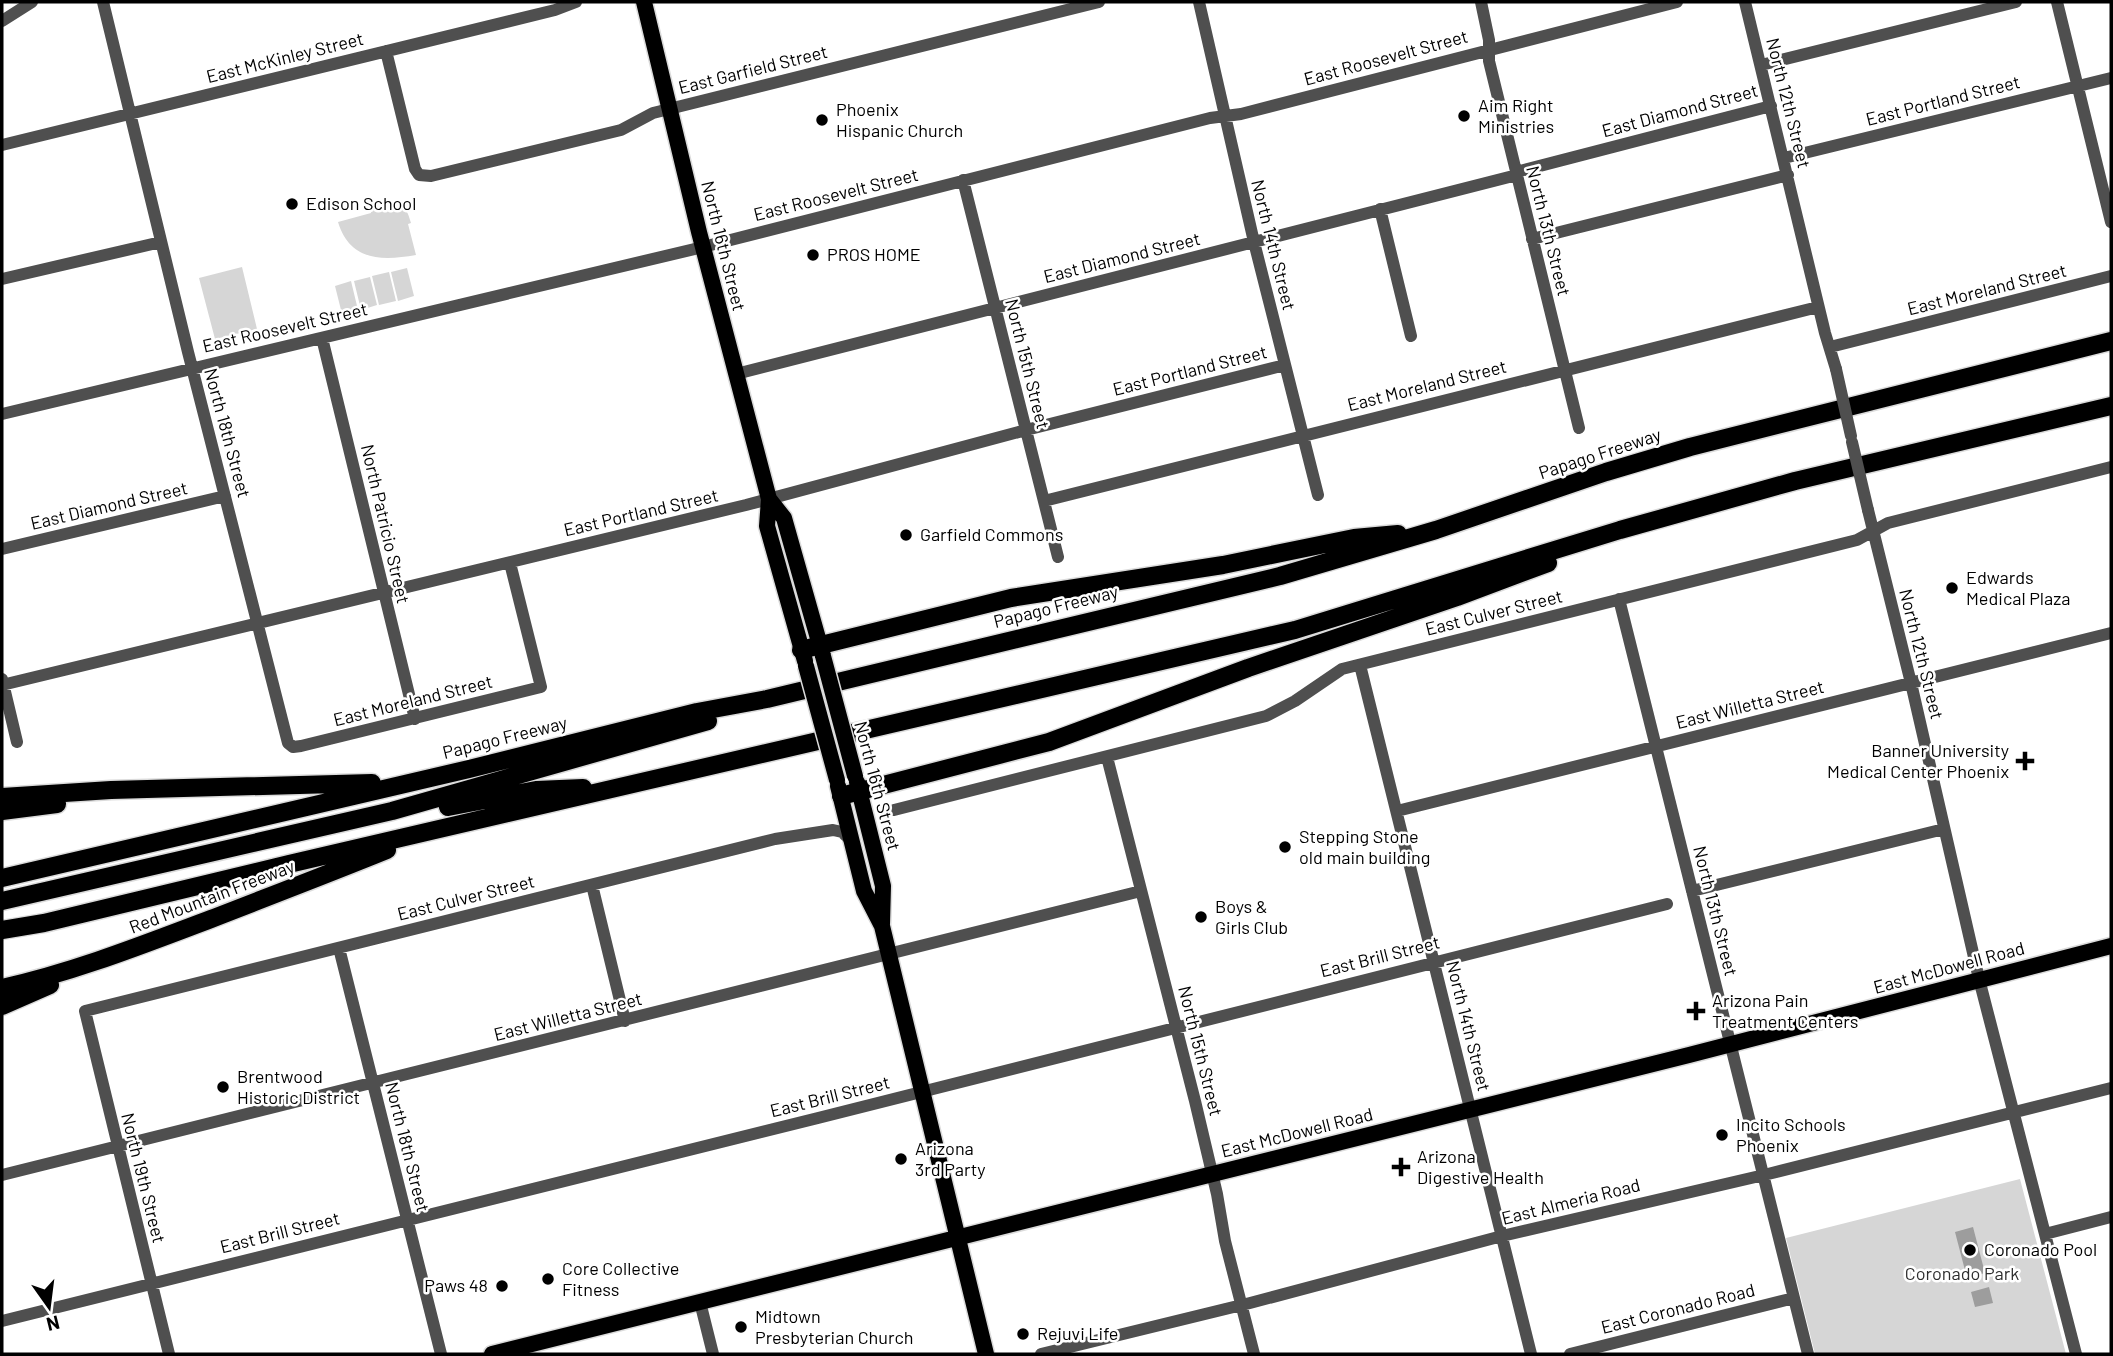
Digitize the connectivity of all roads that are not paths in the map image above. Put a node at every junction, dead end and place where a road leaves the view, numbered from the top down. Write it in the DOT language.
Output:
graph roads {
  1 [pos="32,2"];
  2 [pos="103,2"];
  3 [pos="576,2"];
  4 [pos="645,2"];
  5 [pos="1099,2"];
  6 [pos="1199,2"];
  7 [pos="1481,2"];
  8 [pos="1677,2"];
  9 [pos="1745,2"];
  10 [pos="2016,2"];
  11 [pos="2057,2"];
  12 [pos="2,21"];
  13 [pos="1489,50"];
  14 [pos="386,51"];
  15 [pos="1761,65"];
  16 [pos="2111,78"];
  17 [pos="2078,86"];
  18 [pos="1771,106"];
  19 [pos="670,109"];
  20 [pos="130,114"];
  21 [pos="1225,117"];
  22 [pos="2,145"];
  23 [pos="1784,158"];
  24 [pos="1516,174"];
  25 [pos="1788,175"];
  26 [pos="963,180"];
  27 [pos="1380,209"];
  28 [pos="2111,222"];
  29 [pos="1532,239"];
  30 [pos="161,242"];
  31 [pos="1254,242"];
  32 [pos="703,247"];
  33 [pos="2111,276"];
  34 [pos="2,279"];
  35 [pos="1818,306"];
  36 [pos="995,308"];
  37 [pos="1411,336"];
  38 [pos="321,338"];
  39 [pos="2111,341"];
  40 [pos="1830,347"];
  41 [pos="1285,365"];
  42 [pos="192,369"];
  43 [pos="1564,369"];
  44 [pos="736,374"];
  45 [pos="2110,406"];
  46 [pos="2,414"];
  47 [pos="1579,428"];
  48 [pos="1026,430"];
  49 [pos="1303,435"];
  50 [pos="2111,467"];
  51 [pos="1318,495"];
  52 [pos="225,496"];
  53 [pos="769,499"];
  54 [pos="1044,501"];
  55 [pos="1436,530"];
  56 [pos="1620,530"];
  57 [pos="1874,533"];
  58 [pos="2,549"];
  59 [pos="1058,557"];
  60 [pos="510,562"];
  61 [pos="383,592"];
  62 [pos="1619,599"];
  63 [pos="258,623"];
  64 [pos="2111,633"];
  65 [pos="821,650"];
  66 [pos="804,658"];
  67 [pos="1360,665"];
  68 [pos="2,683"];
  69 [pos="1911,683"];
  70 [pos="767,699"];
  71 [pos="415,719"];
  72 [pos="17,742"];
  73 [pos="1656,746"];
  74 [pos="293,747"];
  75 [pos="1108,757"];
  76 [pos="857,784"];
  77 [pos="400,785"];
  78 [pos="625,787"];
  79 [pos="839,788"];
  80 [pos="175,790"];
  81 [pos="2,797"];
  82 [pos="894,810"];
  83 [pos="2,811"];
  84 [pos="1396,811"];
  85 [pos="1944,829"];
  86 [pos="432,832"];
  87 [pos="852,841"];
  88 [pos="270,843"];
  89 [pos="2,878"];
  90 [pos="592,885"];
  91 [pos="1142,891"];
  92 [pos="1692,891"];
  93 [pos="2,901"];
  94 [pos="1667,904"];
  95 [pos="2,911"];
  96 [pos="882,926"];
  97 [pos="2,930"];
  98 [pos="2111,946"];
  99 [pos="339,948"];
  100 [pos="889,954"];
  101 [pos="117,955"];
  102 [pos="1434,961"];
  103 [pos="1979,979"];
  104 [pos="2,988"];
  105 [pos="2,1006"];
  106 [pos="85,1011"];
  107 [pos="625,1021"];
  108 [pos="1176,1027"];
  109 [pos="1731,1044"];
  110 [pos="373,1083"];
  111 [pos="2111,1088"];
  112 [pos="923,1091"];
  113 [pos="1471,1110"];
  114 [pos="2012,1113"];
  115 [pos="117,1146"];
  116 [pos="2,1175"];
  117 [pos="1212,1175"];
  118 [pos="1764,1175"];
  119 [pos="2111,1217"];
  120 [pos="407,1219"];
  121 [pos="2045,1234"];
  122 [pos="1502,1236"];
  123 [pos="958,1238"];
  124 [pos="151,1284"];
  125 [pos="1794,1298"];
  126 [pos="700,1302"];
  127 [pos="1241,1305"];
  128 [pos="2,1321"];
  129 [pos="169,1354"];
  130 [pos="442,1354"];
  131 [pos="492,1354"];
  132 [pos="713,1354"];
  133 [pos="986,1354"];
  134 [pos="1041,1354"];
  135 [pos="1254,1354"];
  136 [pos="1531,1354"];
  137 [pos="1570,1354"];
  138 [pos="1808,1354"];
  139 [pos="2076,1354"];
  1 -- 12 [label="street"];
  2 -- 20 [label="street, North 18th Street"];
  3 -- 14 [label="street, East McKinley Street"];
  4 -- 19 [label="main road, North 16th Street"];
  5 -- 19 [label="street, East Garfield Street"];
  6 -- 21 [label="street, North 14th Street"];
  7 -- 13 [label="street, North 13th Street"];
  8 -- 13 [label="street, East Roosevelt Street"];
  9 -- 15 [label="street, North 12th Street"];
  10 -- 15 [label="street, East Diamond Street"];
  11 -- 17 [label="street"];
  13 -- 21 [label="street, East Roosevelt Street"];
  13 -- 24 [label="street, North 13th Street"];
  14 -- 19 [label="street, East Garfield Street"];
  14 -- 20 [label="street, East McKinley Street"];
  15 -- 18 [label="street, North 12th Street"];
  16 -- 17 [label="street, East Portland Street"];
  17 -- 23 [label="street, East Portland Street"];
  17 -- 28 [label="street"];
  18 -- 23 [label="street, North 12th Street"];
  18 -- 24 [label="street, East Diamond Street"];
  19 -- 32 [label="main road, North 16th Street"];
  20 -- 22 [label="street, East McKinley Street"];
  20 -- 30 [label="street, North 18th Street"];
  21 -- 26 [label="street, East Roosevelt Street"];
  21 -- 31 [label="street, North 14th Street"];
  23 -- 25 [label="street, North 12th Street"];
  24 -- 27 [label="street, East Diamond Street"];
  24 -- 29 [label="street, North 13th Street"];
  25 -- 29 [label="street"];
  25 -- 35 [label="street, North 12th Street"];
  26 -- 32 [label="street, East Roosevelt Street"];
  26 -- 36 [label="street, North 15th Street"];
  27 -- 31 [label="street, East Diamond Street"];
  27 -- 37 [label="street"];
  29 -- 43 [label="street, North 13th Street"];
  30 -- 34 [label="street"];
  30 -- 42 [label="street, North 18th Street"];
  31 -- 36 [label="street, East Diamond Street"];
  31 -- 41 [label="street, North 14th Street"];
  32 -- 38 [label="street, East Roosevelt Street"];
  32 -- 44 [label="main road, North 16th Street"];
  33 -- 40 [label="street, East Moreland Street"];
  35 -- 40 [label="street, North 12th Street"];
  35 -- 43 [label="street, East Moreland Street"];
  36 -- 44 [label="street, East Diamond Street"];
  36 -- 48 [label="street, North 15th Street"];
  38 -- 42 [label="street, East Roosevelt Street"];
  38 -- 61 [label="street, North Patricio Street"];
  39 -- 55 [label="highway, Papago Freeway"];
  40 -- 57 [label="street, North 12th Street, bridge"];
  41 -- 48 [label="street, East Portland Street"];
  41 -- 49 [label="street, North 14th Street"];
  42 -- 46 [label="street, East Roosevelt Street"];
  42 -- 52 [label="street, North 18th Street"];
  43 -- 47 [label="street, North 13th Street"];
  43 -- 49 [label="street, East Moreland Street"];
  44 -- 53 [label="main road, North 16th Street"];
  45 -- 56 [label="highway"];
  48 -- 53 [label="street, East Portland Street"];
  48 -- 54 [label="street, North 15th Street"];
  49 -- 51 [label="street, North 14th Street"];
  49 -- 54 [label="street, East Moreland Street"];
  50 -- 57 [label="street, East Culver Street"];
  52 -- 58 [label="street, East Diamond Street"];
  52 -- 63 [label="street, North 18th Street"];
  53 -- 60 [label="street, East Portland Street"];
  53 -- 65 [label="main road, North 16th Street"];
  53 -- 66 [label="main road, North 16th Street"];
  54 -- 59 [label="street, North 15th Street"];
  55 -- 65 [label="highway"];
  55 -- 70 [label="highway, Papago Freeway"];
  56 -- 76 [label="highway"];
  56 -- 78 [label="highway"];
  57 -- 62 [label="street, East Culver Street"];
  57 -- 69 [label="street, North 12th Street"];
  60 -- 61 [label="street, East Portland Street"];
  60 -- 71 [label="street, East Moreland Street"];
  61 -- 63 [label="street, East Portland Street"];
  61 -- 71 [label="street, North Patricio Street"];
  62 -- 67 [label="street, East Culver Street"];
  62 -- 73 [label="street, North 13th Street"];
  63 -- 68 [label="street, East Portland Street"];
  63 -- 74 [label="street, North 18th Street"];
  64 -- 69 [label="street, East Willetta Street"];
  65 -- 66 [label="highway"];
  65 -- 76 [label="main road, North 16th Street, bridge"];
  66 -- 79 [label="main road, North 16th Street, bridge"];
  67 -- 75 [label="street, East Culver Street"];
  67 -- 84 [label="street, North 14th Street"];
  68 -- 72 [label="street"];
  69 -- 73 [label="street, East Willetta Street"];
  69 -- 85 [label="street, North 12th Street"];
  70 -- 77 [label="highway, Papago Freeway"];
  70 -- 88 [label="highway"];
  71 -- 74 [label="street, East Moreland Street"];
  73 -- 84 [label="street, East Willetta Street"];
  73 -- 92 [label="street, North 13th Street"];
  75 -- 82 [label="street, East Culver Street"];
  75 -- 91 [label="street, North 15th Street"];
  76 -- 79 [label="highway"];
  76 -- 96 [label="main road, North 16th Street"];
  77 -- 80 [label="highway"];
  77 -- 89 [label="highway, Papago Freeway"];
  78 -- 86 [label="highway"];
  78 -- 88 [label="highway"];
  79 -- 87 [label="main road, North 16th Street"];
  80 -- 81 [label="highway"];
  80 -- 83 [label="highway"];
  84 -- 102 [label="street, North 14th Street"];
  85 -- 92 [label="street"];
  85 -- 103 [label="street, North 12th Street"];
  86 -- 97 [label="highway"];
  86 -- 101 [label="highway, Red Mountain Freeway"];
  87 -- 90 [label="street, East Culver Street"];
  87 -- 96 [label="main road, North 16th Street"];
  88 -- 93 [label="highway"];
  88 -- 95 [label="highway"];
  90 -- 99 [label="street, East Culver Street"];
  90 -- 107 [label="street"];
  91 -- 100 [label="street, East Willetta Street"];
  91 -- 108 [label="street, North 15th Street"];
  92 -- 109 [label="street, North 13th Street"];
  94 -- 102 [label="street, East Brill Street"];
  96 -- 100 [label="main road, North 16th Street"];
  98 -- 103 [label="main road, East McDowell Road"];
  99 -- 106 [label="street, East Culver Street"];
  99 -- 110 [label="street, North 18th Street"];
  100 -- 107 [label="street, East Willetta Street"];
  100 -- 112 [label="main road, North 16th Street"];
  101 -- 104 [label="highway, Red Mountain Freeway"];
  101 -- 105 [label="highway"];
  102 -- 108 [label="street, East Brill Street"];
  102 -- 113 [label="street, North 14th Street"];
  103 -- 109 [label="main road, East McDowell Road"];
  103 -- 114 [label="street, North 12th Street"];
  106 -- 115 [label="street, North 19th Street"];
  107 -- 110 [label="street, East Willetta Street"];
  108 -- 112 [label="street, East Brill Street"];
  108 -- 117 [label="street, North 15th Street"];
  109 -- 113 [label="main road, East McDowell Road"];
  109 -- 118 [label="street, North 13th Street"];
  110 -- 115 [label="street, East Willetta Street"];
  110 -- 120 [label="street, North 18th Street"];
  111 -- 114 [label="street, East Almeria Road"];
  112 -- 120 [label="street, East Brill Street"];
  112 -- 123 [label="main road, North 16th Street"];
  113 -- 117 [label="main road, East McDowell Road"];
  113 -- 122 [label="street, North 14th Street"];
  114 -- 118 [label="street, East Almeria Road"];
  114 -- 121 [label="street, North 12th Street"];
  115 -- 116 [label="street, East Willetta Street"];
  115 -- 124 [label="street, North 19th Street"];
  117 -- 123 [label="main road, East McDowell Road"];
  117 -- 127 [label="street, North 15th Street"];
  118 -- 122 [label="street, East Almeria Road"];
  118 -- 125 [label="street, North 13th Street"];
  119 -- 121 [label="street"];
  120 -- 124 [label="street, East Brill Street"];
  120 -- 130 [label="street, North 18th Street"];
  121 -- 139 [label="street, North 12th Street"];
  122 -- 127 [label="street, East Almeria Road"];
  122 -- 136 [label="street, North 14th Street"];
  123 -- 126 [label="main road, East McDowell Road"];
  123 -- 133 [label="main road, North 16th Street"];
  124 -- 128 [label="street, East Brill Street"];
  124 -- 129 [label="street, North 19th Street"];
  125 -- 137 [label="street, East Coronado Road"];
  125 -- 138 [label="street, North 13th Street"];
  126 -- 131 [label="main road, East McDowell Road"];
  126 -- 132 [label="street"];
  127 -- 134 [label="street, East Almeria Road"];
  127 -- 135 [label="street, North 15th Street"];
}
